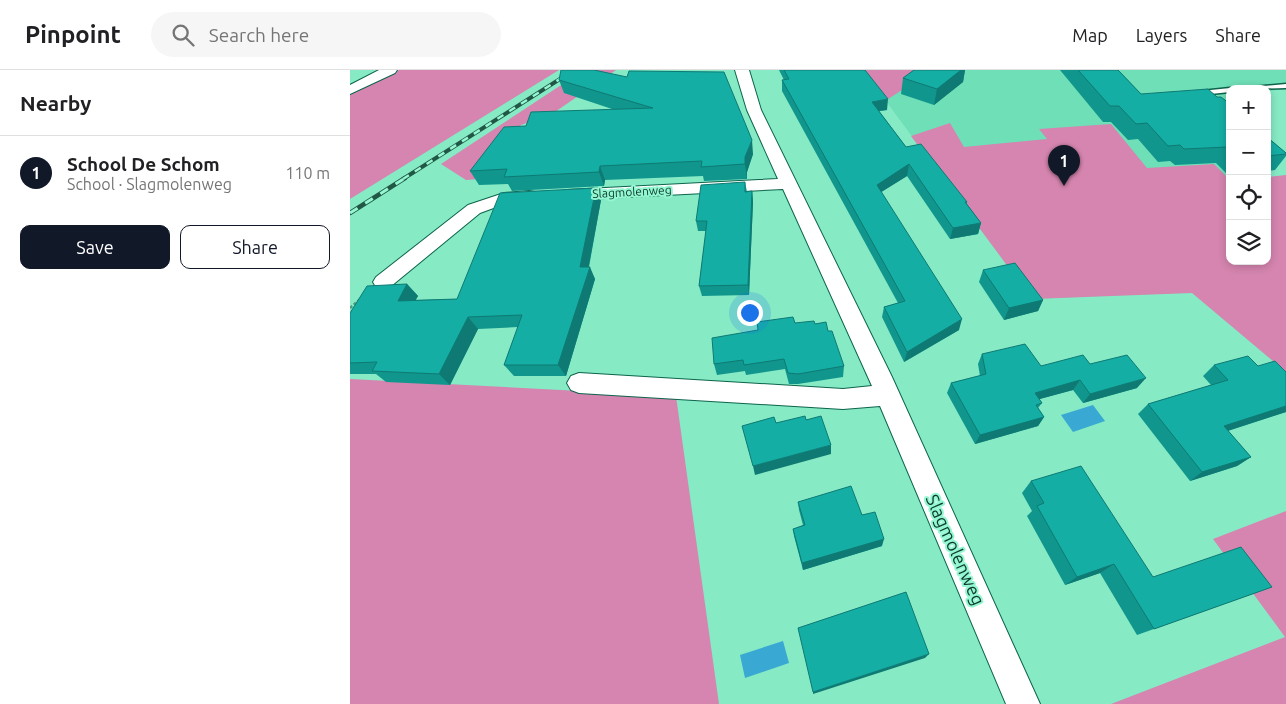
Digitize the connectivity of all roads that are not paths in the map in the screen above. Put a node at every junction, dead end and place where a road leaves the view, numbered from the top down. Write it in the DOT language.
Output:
graph roads {
  1 [pos="390,70"];
  2 [pos="742,70"];
  3 [pos="1286,86"];
  4 [pos="1271,87"];
  5 [pos="350,90"];
  6 [pos="1226,90"];
  7 [pos="1201,93"];
  8 [pos="789,184"];
  9 [pos="383,282"];
  10 [pos="579,383"];
  11 [pos="888,395"];
  12 [pos="1023,704"];
  1 -- 5 [label="street"];
  2 -- 8 [label="street, Slagmolenweg"];
  3 -- 4 [label="lane"];
  6 -- 7 [label="lane"];
  8 -- 9 [label="street, Slagmolenweg"];
  8 -- 11 [label="street, Slagmolenweg"];
  10 -- 11 [label="street"];
  11 -- 12 [label="street, Slagmolenweg"];
}
